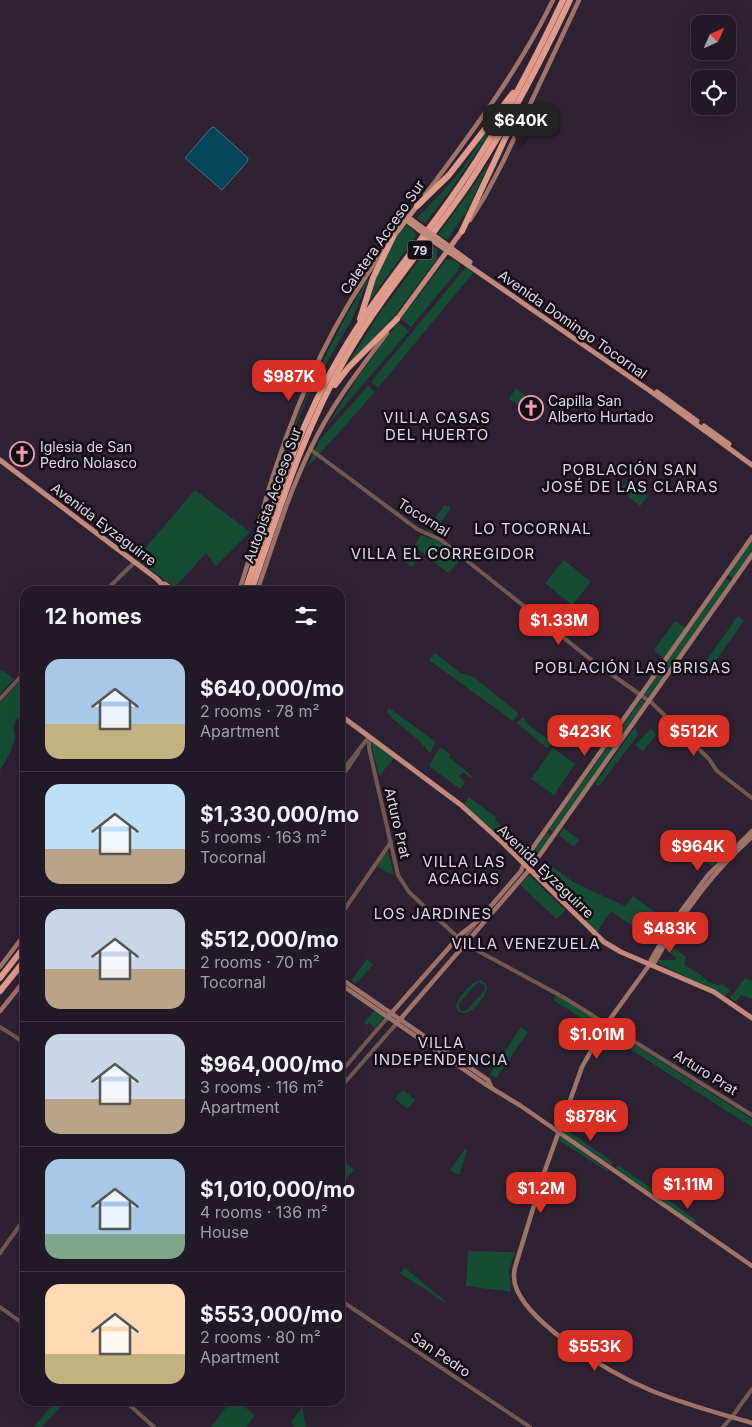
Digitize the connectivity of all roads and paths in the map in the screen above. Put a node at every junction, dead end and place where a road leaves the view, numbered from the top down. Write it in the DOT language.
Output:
graph roads {
  1 [pos="554,0"];
  2 [pos="563,0"];
  3 [pos="570,0"];
  4 [pos="579,0"];
  5 [pos="525,78"];
  6 [pos="525,90"];
  7 [pos="417,206"];
  8 [pos="407,218"];
  9 [pos="462,231"];
  10 [pos="393,237"];
  11 [pos="456,239"];
  12 [pos="449,249"];
  13 [pos="458,256"];
  14 [pos="443,257"];
  15 [pos="397,319"];
  16 [pos="350,338"];
  17 [pos="318,411"];
  18 [pos="310,450"];
  19 [pos="0,460"];
  20 [pos="752,461"];
  21 [pos="752,465"];
  22 [pos="752,537"];
  23 [pos="752,556"];
  24 [pos="135,562"];
  25 [pos="160,582"];
  26 [pos="111,586"];
  27 [pos="164,586"];
  28 [pos="166,586"];
  29 [pos="240,586"];
  30 [pos="247,586"];
  31 [pos="253,586"];
  32 [pos="259,586"];
  33 [pos="20,677"];
  34 [pos="640,696"];
  35 [pos="0,699"];
  36 [pos="650,701"];
  37 [pos="345,719"];
  38 [pos="369,736"];
  39 [pos="359,750"];
  40 [pos="345,767"];
  41 [pos="345,773"];
  42 [pos="752,798"];
  43 [pos="752,831"];
  44 [pos="752,837"];
  45 [pos="391,842"];
  46 [pos="527,856"];
  47 [pos="518,857"];
  48 [pos="524,864"];
  49 [pos="530,869"];
  50 [pos="505,889"];
  51 [pos="504,900"];
  52 [pos="345,909"];
  53 [pos="20,941"];
  54 [pos="461,941"];
  55 [pos="20,952"];
  56 [pos="650,964"];
  57 [pos="20,966"];
  58 [pos="0,967"];
  59 [pos="0,978"];
  60 [pos="345,982"];
  61 [pos="20,986"];
  62 [pos="345,987"];
  63 [pos="0,991"];
  64 [pos="0,1012"];
  65 [pos="390,1015"];
  66 [pos="752,1018"];
  67 [pos="398,1021"];
  68 [pos="607,1024"];
  69 [pos="0,1026"];
  70 [pos="20,1040"];
  71 [pos="345,1067"];
  72 [pos="345,1082"];
  73 [pos="752,1115"];
  74 [pos="559,1132"];
  75 [pos="20,1225"];
  76 [pos="0,1253"];
  77 [pos="752,1266"];
  78 [pos="345,1303"];
  79 [pos="0,1307"];
  80 [pos="20,1321"];
  81 [pos="752,1390"];
  82 [pos="131,1406"];
  83 [pos="732,1418"];
  84 [pos="752,1423"];
  85 [pos="154,1427"];
  86 [pos="530,1427"];
  87 [pos="723,1427"];
  1 -- 7 [label="main road, Caletera Acceso Sur"];
  2 -- 5 [label="highway, Autopista Acceso Sur / 79"];
  3 -- 6 [label="highway, Autopista Acceso Sur / 79"];
  4 -- 9 [label="main road"];
  5 -- 7 [label="highway"];
  5 -- 16 [label="highway, Autopista Acceso Sur / 79"];
  6 -- 9 [label="highway"];
  6 -- 17 [label="highway, Autopista Acceso Sur / 79"];
  7 -- 8 [label="main road, Caletera Acceso Sur"];
  8 -- 10 [label="main road, Caletera Acceso Sur"];
  8 -- 12 [label="main road, Avenida Domingo Tocornal, bridge"];
  9 -- 11 [label="main road"];
  10 -- 16 [label="highway"];
  10 -- 29 [label="main road, Caletera Acceso Sur"];
  11 -- 12 [label="main road"];
  11 -- 13 [label="main road"];
  12 -- 13 [label="main road, Avenida Domingo Tocornal"];
  12 -- 14 [label="main road"];
  13 -- 14 [label="main road"];
  13 -- 20 [label="main road, Avenida Domingo Tocornal"];
  13 -- 21 [label="main road, Avenida Domingo Tocornal"];
  14 -- 15 [label="main road"];
  15 -- 17 [label="highway"];
  15 -- 18 [label="main road"];
  16 -- 30 [label="highway, Autopista Acceso Sur / 79"];
  17 -- 31 [label="highway, Autopista Acceso Sur / 79"];
  18 -- 32 [label="main road"];
  18 -- 34 [label="street, Tocornal"];
  19 -- 24 [label="main road, Avenida Eyzaguirre"];
  22 -- 34 [label="main road"];
  23 -- 36 [label="main road"];
  24 -- 25 [label="main road, Avenida Eyzaguirre"];
  24 -- 26 [label="street"];
  25 -- 27 [label="main road, Avenida Eyzaguirre"];
  25 -- 28 [label="main road"];
  33 -- 35 [label="street"];
  34 -- 36 [label="street, Tocornal"];
  34 -- 46 [label="main road"];
  36 -- 42 [label="street, Tocornal"];
  36 -- 49 [label="main road"];
  37 -- 38 [label="main road, Avenida Eyzaguirre"];
  38 -- 39 [label="street"];
  38 -- 45 [label="street, Arturo Prat"];
  38 -- 47 [label="main road, Avenida Eyzaguirre"];
  39 -- 40 [label="street"];
  39 -- 41 [label="street"];
  43 -- 56 [label="main road"];
  44 -- 56 [label="main road"];
  45 -- 52 [label="street"];
  45 -- 54 [label="street, Arturo Prat"];
  46 -- 47 [label="main road"];
  46 -- 48 [label="main road"];
  47 -- 48 [label="main road, Avenida Eyzaguirre"];
  48 -- 49 [label="main road, Avenida Eyzaguirre"];
  48 -- 50 [label="main road"];
  49 -- 51 [label="main road"];
  49 -- 56 [label="main road, Avenida Eyzaguirre"];
  50 -- 51 [label="main road"];
  50 -- 54 [label="main road"];
  51 -- 54 [label="main road"];
  53 -- 58 [label="main road"];
  54 -- 65 [label="main road"];
  54 -- 67 [label="main road"];
  54 -- 68 [label="street, Arturo Prat"];
  55 -- 59 [label="highway"];
  56 -- 66 [label="main road, Avenida Eyzaguirre"];
  56 -- 68 [label="main road"];
  57 -- 63 [label="highway"];
  60 -- 65 [label="main road"];
  61 -- 64 [label="main road"];
  62 -- 65 [label="main road"];
  65 -- 67 [label="main road"];
  65 -- 71 [label="street"];
  67 -- 72 [label="street"];
  67 -- 74 [label="main road"];
  68 -- 73 [label="street, Arturo Prat"];
  68 -- 74 [label="main road"];
  69 -- 70 [label="street"];
  74 -- 77 [label="main road"];
  74 -- 83 [label="main road"];
  75 -- 76 [label="street"];
  78 -- 86 [label="street, San Pedro"];
  79 -- 80 [label="street"];
  81 -- 83 [label="street"];
  82 -- 85 [label="street"];
  83 -- 84 [label="main road"];
  83 -- 87 [label="street"];
}
